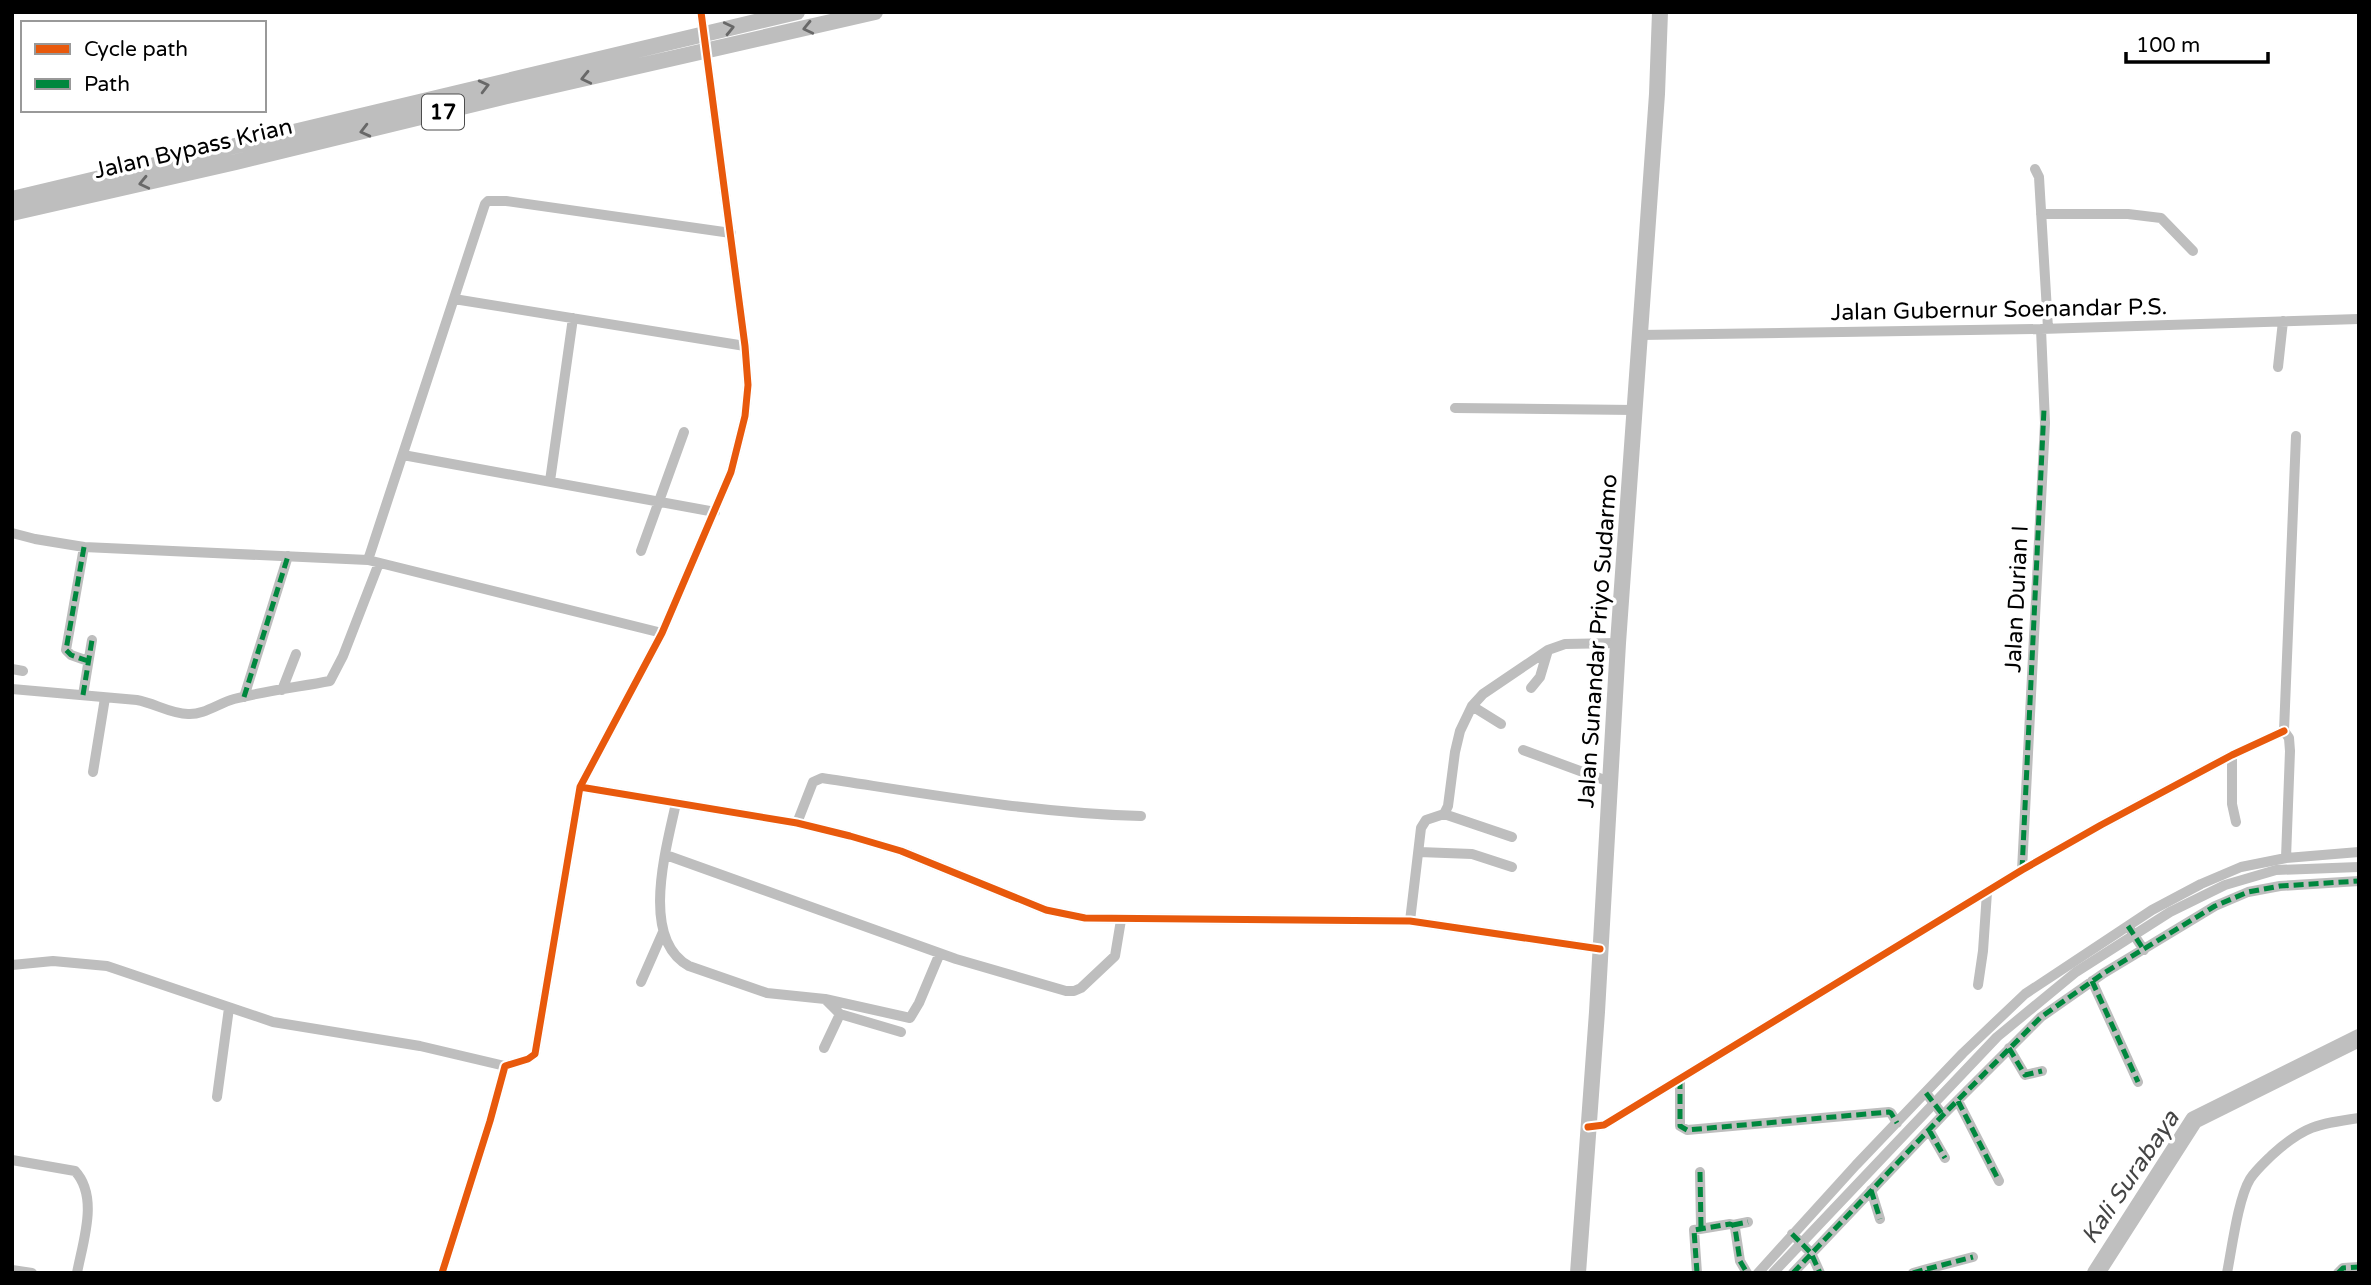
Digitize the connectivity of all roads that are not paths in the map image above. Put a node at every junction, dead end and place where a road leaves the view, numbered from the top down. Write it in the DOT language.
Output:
graph roads {
  1 [pos="701,12"];
  2 [pos="797,12"];
  3 [pos="875,12"];
  4 [pos="1660,12"];
  5 [pos="703,34"];
  6 [pos="705,51"];
  7 [pos="2035,169"];
  8 [pos="12,199"];
  9 [pos="12,213"];
  10 [pos="2041,214"];
  11 [pos="731,233"];
  12 [pos="2193,251"];
  13 [pos="454,299"];
  14 [pos="573,318"];
  15 [pos="2359,319"];
  16 [pos="2284,321"];
  17 [pos="2045,329"];
  18 [pos="1640,335"];
  19 [pos="745,346"];
  20 [pos="2278,367"];
  21 [pos="1455,408"];
  22 [pos="1635,410"];
  23 [pos="684,432"];
  24 [pos="2296,436"];
  25 [pos="403,455"];
  26 [pos="550,481"];
  27 [pos="659,501"];
  28 [pos="715,512"];
  29 [pos="12,533"];
  30 [pos="84,547"];
  31 [pos="642,551"];
  32 [pos="288,556"];
  33 [pos="373,561"];
  34 [pos="662,633"];
  35 [pos="92,640"];
  36 [pos="1618,643"];
  37 [pos="1548,650"];
  38 [pos="296,654"];
  39 [pos="88,661"];
  40 [pos="1531,688"];
  41 [pos="12,689"];
  42 [pos="282,690"];
  43 [pos="83,695"];
  44 [pos="244,697"];
  45 [pos="105,698"];
  46 [pos="1472,706"];
  47 [pos="1501,724"];
  48 [pos="2284,731"];
  49 [pos="1523,750"];
  50 [pos="2232,755"];
  51 [pos="93,772"];
  52 [pos="1610,782"];
  53 [pos="580,787"];
  54 [pos="676,803"];
  55 [pos="1444,814"];
  56 [pos="1141,816"];
  57 [pos="2236,822"];
  58 [pos="797,823"];
  59 [pos="1512,837"];
  60 [pos="1419,852"];
  61 [pos="2359,852"];
  62 [pos="666,855"];
  63 [pos="2286,858"];
  64 [pos="1512,867"];
  65 [pos="2022,870"];
  66 [pos="2359,881"];
  67 [pos="1987,892"];
  68 [pos="1121,920"];
  69 [pos="1410,921"];
  70 [pos="2129,928"];
  71 [pos="663,937"];
  72 [pos="2143,948"];
  73 [pos="1600,949"];
  74 [pos="940,953"];
  75 [pos="12,965"];
  76 [pos="2092,981"];
  77 [pos="641,982"];
  78 [pos="1978,985"];
  79 [pos="825,999"];
  80 [pos="229,1007"];
  81 [pos="840,1014"];
  82 [pos="901,1032"];
  83 [pos="824,1048"];
  84 [pos="2009,1048"];
  85 [pos="505,1066"];
  86 [pos="2042,1070"];
  87 [pos="1680,1079"];
  88 [pos="2138,1082"];
  89 [pos="1928,1095"];
  90 [pos="217,1097"];
  91 [pos="1958,1101"];
  92 [pos="1941,1113"];
  93 [pos="2359,1118"];
  94 [pos="1897,1123"];
  95 [pos="1588,1127"];
  96 [pos="1929,1130"];
  97 [pos="1945,1158"];
  98 [pos="12,1160"];
  99 [pos="1700,1172"];
  100 [pos="1999,1181"];
  101 [pos="1871,1190"];
  102 [pos="1881,1219"];
  103 [pos="1748,1222"];
  104 [pos="1733,1224"];
  105 [pos="1701,1227"];
  106 [pos="1794,1236"];
  107 [pos="1810,1251"];
  108 [pos="1973,1257"];
  109 [pos="2359,1267"];
  110 [pos="12,1270"];
  111 [pos="1798,1271"];
  112 [pos="1928,1271"];
  113 [pos="32,1273"];
  114 [pos="77,1273"];
  115 [pos="442,1273"];
  116 [pos="1578,1273"];
  117 [pos="1697,1273"];
  118 [pos="1747,1273"];
  119 [pos="1758,1273"];
  120 [pos="1821,1273"];
  121 [pos="1913,1273"];
  122 [pos="2227,1273"];
  123 [pos="2338,1273"];
  1 -- 5 [label="street"];
  5 -- 2 [label="highway, Jalan Bypass Krian / 17, one-way"];
  3 -- 6 [label="highway, Jalan Bypass Krian / 17, one-way"];
  4 -- 18 [label="highway, Jalan Sunandar Priyo Sudarmo"];
  5 -- 6 [label="street"];
  8 -- 5 [label="highway, Jalan Bypass Krian / 17, one-way"];
  6 -- 9 [label="highway, Jalan Bypass Krian / 17, one-way"];
  6 -- 11 [label="street"];
  7 -- 10 [label="street, Jalan Durian I"];
  10 -- 12 [label="street"];
  10 -- 17 [label="street, Jalan Durian I"];
  11 -- 13 [label="street"];
  11 -- 19 [label="street"];
  13 -- 14 [label="street"];
  13 -- 25 [label="street"];
  14 -- 19 [label="street"];
  14 -- 26 [label="street"];
  15 -- 16 [label="street, Jalan Gubernur Soenandar P.S."];
  16 -- 17 [label="street, Jalan Gubernur Soenandar P.S."];
  16 -- 20 [label="street"];
  17 -- 18 [label="street, Jalan Gubernur Soenandar P.S."];
  17 -- 65 [label="street, Jalan Durian I"];
  18 -- 22 [label="highway, Jalan Sunandar Priyo Sudarmo"];
  19 -- 28 [label="street"];
  21 -- 22 [label="street"];
  22 -- 36 [label="highway, Jalan Sunandar Priyo Sudarmo"];
  23 -- 27 [label="street"];
  24 -- 48 [label="street"];
  25 -- 26 [label="street"];
  25 -- 33 [label="street"];
  26 -- 27 [label="street"];
  27 -- 28 [label="street"];
  27 -- 31 [label="street"];
  28 -- 34 [label="street"];
  29 -- 30 [label="street"];
  30 -- 32 [label="street"];
  30 -- 39 [label="street"];
  32 -- 33 [label="street"];
  32 -- 44 [label="street"];
  33 -- 34 [label="street"];
  33 -- 42 [label="street"];
  34 -- 53 [label="street"];
  35 -- 39 [label="street"];
  36 -- 37 [label="street"];
  36 -- 52 [label="highway, Jalan Sunandar Priyo Sudarmo"];
  37 -- 40 [label="street"];
  37 -- 46 [label="street"];
  38 -- 42 [label="street"];
  39 -- 43 [label="street"];
  41 -- 43 [label="street"];
  42 -- 44 [label="street"];
  43 -- 45 [label="street"];
  44 -- 45 [label="street"];
  45 -- 51 [label="street"];
  46 -- 47 [label="street"];
  46 -- 55 [label="street"];
  48 -- 50 [label="street"];
  48 -- 63 [label="street"];
  49 -- 52 [label="street"];
  50 -- 57 [label="street"];
  50 -- 65 [label="street"];
  52 -- 73 [label="highway, Jalan Sunandar Priyo Sudarmo"];
  53 -- 54 [label="street"];
  53 -- 85 [label="street"];
  54 -- 58 [label="street"];
  54 -- 62 [label="street"];
  55 -- 59 [label="street"];
  55 -- 60 [label="street"];
  56 -- 58 [label="street"];
  58 -- 68 [label="street"];
  60 -- 64 [label="street"];
  60 -- 69 [label="street"];
  61 -- 63 [label="street"];
  62 -- 71 [label="street"];
  62 -- 74 [label="street"];
  63 -- 70 [label="street"];
  65 -- 67 [label="street"];
  66 -- 72 [label="street"];
  67 -- 78 [label="street"];
  67 -- 87 [label="street"];
  68 -- 69 [label="street"];
  68 -- 74 [label="street"];
  69 -- 73 [label="street"];
  70 -- 72 [label="street"];
  70 -- 89 [label="street"];
  71 -- 77 [label="street"];
  71 -- 79 [label="street"];
  72 -- 76 [label="street"];
  73 -- 95 [label="highway, Jalan Sunandar Priyo Sudarmo"];
  74 -- 79 [label="street"];
  75 -- 80 [label="street"];
  76 -- 84 [label="street"];
  76 -- 88 [label="street"];
  79 -- 81 [label="street"];
  80 -- 85 [label="street"];
  80 -- 90 [label="street"];
  81 -- 82 [label="street"];
  81 -- 83 [label="street"];
  84 -- 86 [label="street"];
  84 -- 91 [label="street"];
  85 -- 115 [label="street"];
  87 -- 94 [label="street"];
  87 -- 95 [label="street"];
  89 -- 92 [label="street"];
  89 -- 94 [label="street"];
  91 -- 92 [label="street"];
  91 -- 100 [label="street"];
  92 -- 96 [label="street"];
  93 -- 122 [label="street"];
  94 -- 106 [label="street"];
  95 -- 116 [label="highway, Jalan Sunandar Priyo Sudarmo"];
  96 -- 97 [label="street"];
  96 -- 101 [label="street"];
  98 -- 114 [label="street"];
  99 -- 105 [label="street"];
  101 -- 102 [label="street"];
  101 -- 107 [label="street"];
  103 -- 104 [label="street"];
  104 -- 105 [label="street"];
  104 -- 118 [label="street"];
  105 -- 117 [label="street"];
  106 -- 107 [label="street"];
  106 -- 119 [label="street"];
  107 -- 111 [label="street"];
  107 -- 120 [label="street"];
  108 -- 112 [label="street"];
  109 -- 123 [label="street"];
  110 -- 113 [label="street"];
  112 -- 121 [label="street"];
}
